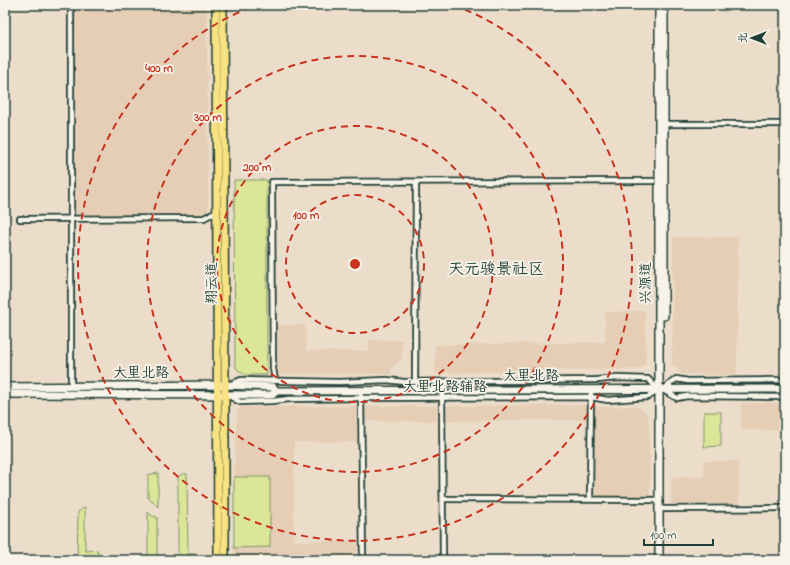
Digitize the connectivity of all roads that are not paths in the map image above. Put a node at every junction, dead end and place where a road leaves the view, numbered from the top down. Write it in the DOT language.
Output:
graph roads {
  1 [pos="71,5"];
  2 [pos="216,5"];
  3 [pos="223,5"];
  4 [pos="659,5"];
  5 [pos="664,5"];
  6 [pos="661,124"];
  7 [pos="785,124"];
  8 [pos="653,181"];
  9 [pos="416,182"];
  10 [pos="218,211"];
  11 [pos="71,218"];
  12 [pos="20,219"];
  13 [pos="785,380"];
  14 [pos="275,381"];
  15 [pos="415,382"];
  16 [pos="217,385"];
  17 [pos="226,385"];
  18 [pos="71,386"];
  19 [pos="5,387"];
  20 [pos="591,389"];
  21 [pos="785,389"];
  22 [pos="415,390"];
  23 [pos="442,390"];
  24 [pos="661,390"];
  25 [pos="276,391"];
  26 [pos="5,394"];
  27 [pos="221,394"];
  28 [pos="361,394"];
  29 [pos="591,397"];
  30 [pos="785,397"];
  31 [pos="441,399"];
  32 [pos="443,499"];
  33 [pos="590,499"];
  34 [pos="659,500"];
  35 [pos="785,508"];
  36 [pos="663,509"];
  37 [pos="218,560"];
  38 [pos="225,560"];
  39 [pos="363,560"];
  40 [pos="443,560"];
  41 [pos="659,560"];
  42 [pos="663,560"];
  1 -- 11 [label="street"];
  2 -- 10 [label="main road, 翔云道"];
  3 -- 17 [label="main road, 翔云道"];
  4 -- 6 [label="main road, 兴源道"];
  5 -- 6 [label="main road, 兴源道"];
  6 -- 7 [label="street"];
  6 -- 24 [label="main road, 兴源道"];
  8 -- 9 [label="street"];
  9 -- 14 [label="street"];
  9 -- 15 [label="street"];
  10 -- 11 [label="street"];
  10 -- 16 [label="main road, 翔云道"];
  11 -- 12 [label="street"];
  11 -- 18 [label="street"];
  13 -- 24 [label="street, 大里北路辅路"];
  14 -- 15 [label="street, 大里北路辅路"];
  14 -- 17 [label="street, 大里北路辅路"];
  15 -- 22 [label="street"];
  15 -- 24 [label="street, 大里北路辅路"];
  16 -- 17 [label="main road, 大里北路"];
  16 -- 18 [label="main road, 大里北路"];
  16 -- 27 [label="main road, 翔云道"];
  17 -- 25 [label="main road, 大里北路"];
  17 -- 27 [label="main road, 翔云道"];
  18 -- 19 [label="main road, 大里北路"];
  20 -- 23 [label="main road, 大里北路"];
  20 -- 24 [label="main road, 大里北路"];
  20 -- 29 [label="street"];
  21 -- 24 [label="main road, 大里北路"];
  22 -- 23 [label="main road, 大里北路"];
  22 -- 28 [label="main road, 大里北路"];
  23 -- 31 [label="street"];
  24 -- 29 [label="street, 大里北路辅路"];
  24 -- 30 [label="street, 大里北路辅路"];
  24 -- 34 [label="main road, 兴源道"];
  24 -- 36 [label="main road, 兴源道"];
  25 -- 27 [label="main road, 大里北路"];
  25 -- 28 [label="main road, 大里北路"];
  26 -- 27 [label="main road, 大里北路"];
  27 -- 28 [label="street, 大里北路辅路"];
  27 -- 37 [label="main road, 翔云道"];
  27 -- 38 [label="main road, 翔云道"];
  28 -- 31 [label="street, 大里北路辅路"];
  28 -- 39 [label="street"];
  29 -- 31 [label="street, 大里北路辅路"];
  29 -- 33 [label="street"];
  31 -- 32 [label="street"];
  32 -- 33 [label="street"];
  32 -- 40 [label="street"];
  33 -- 34 [label="street"];
  34 -- 41 [label="main road, 兴源道"];
  35 -- 36 [label="street"];
  36 -- 42 [label="main road, 兴源道"];
}
